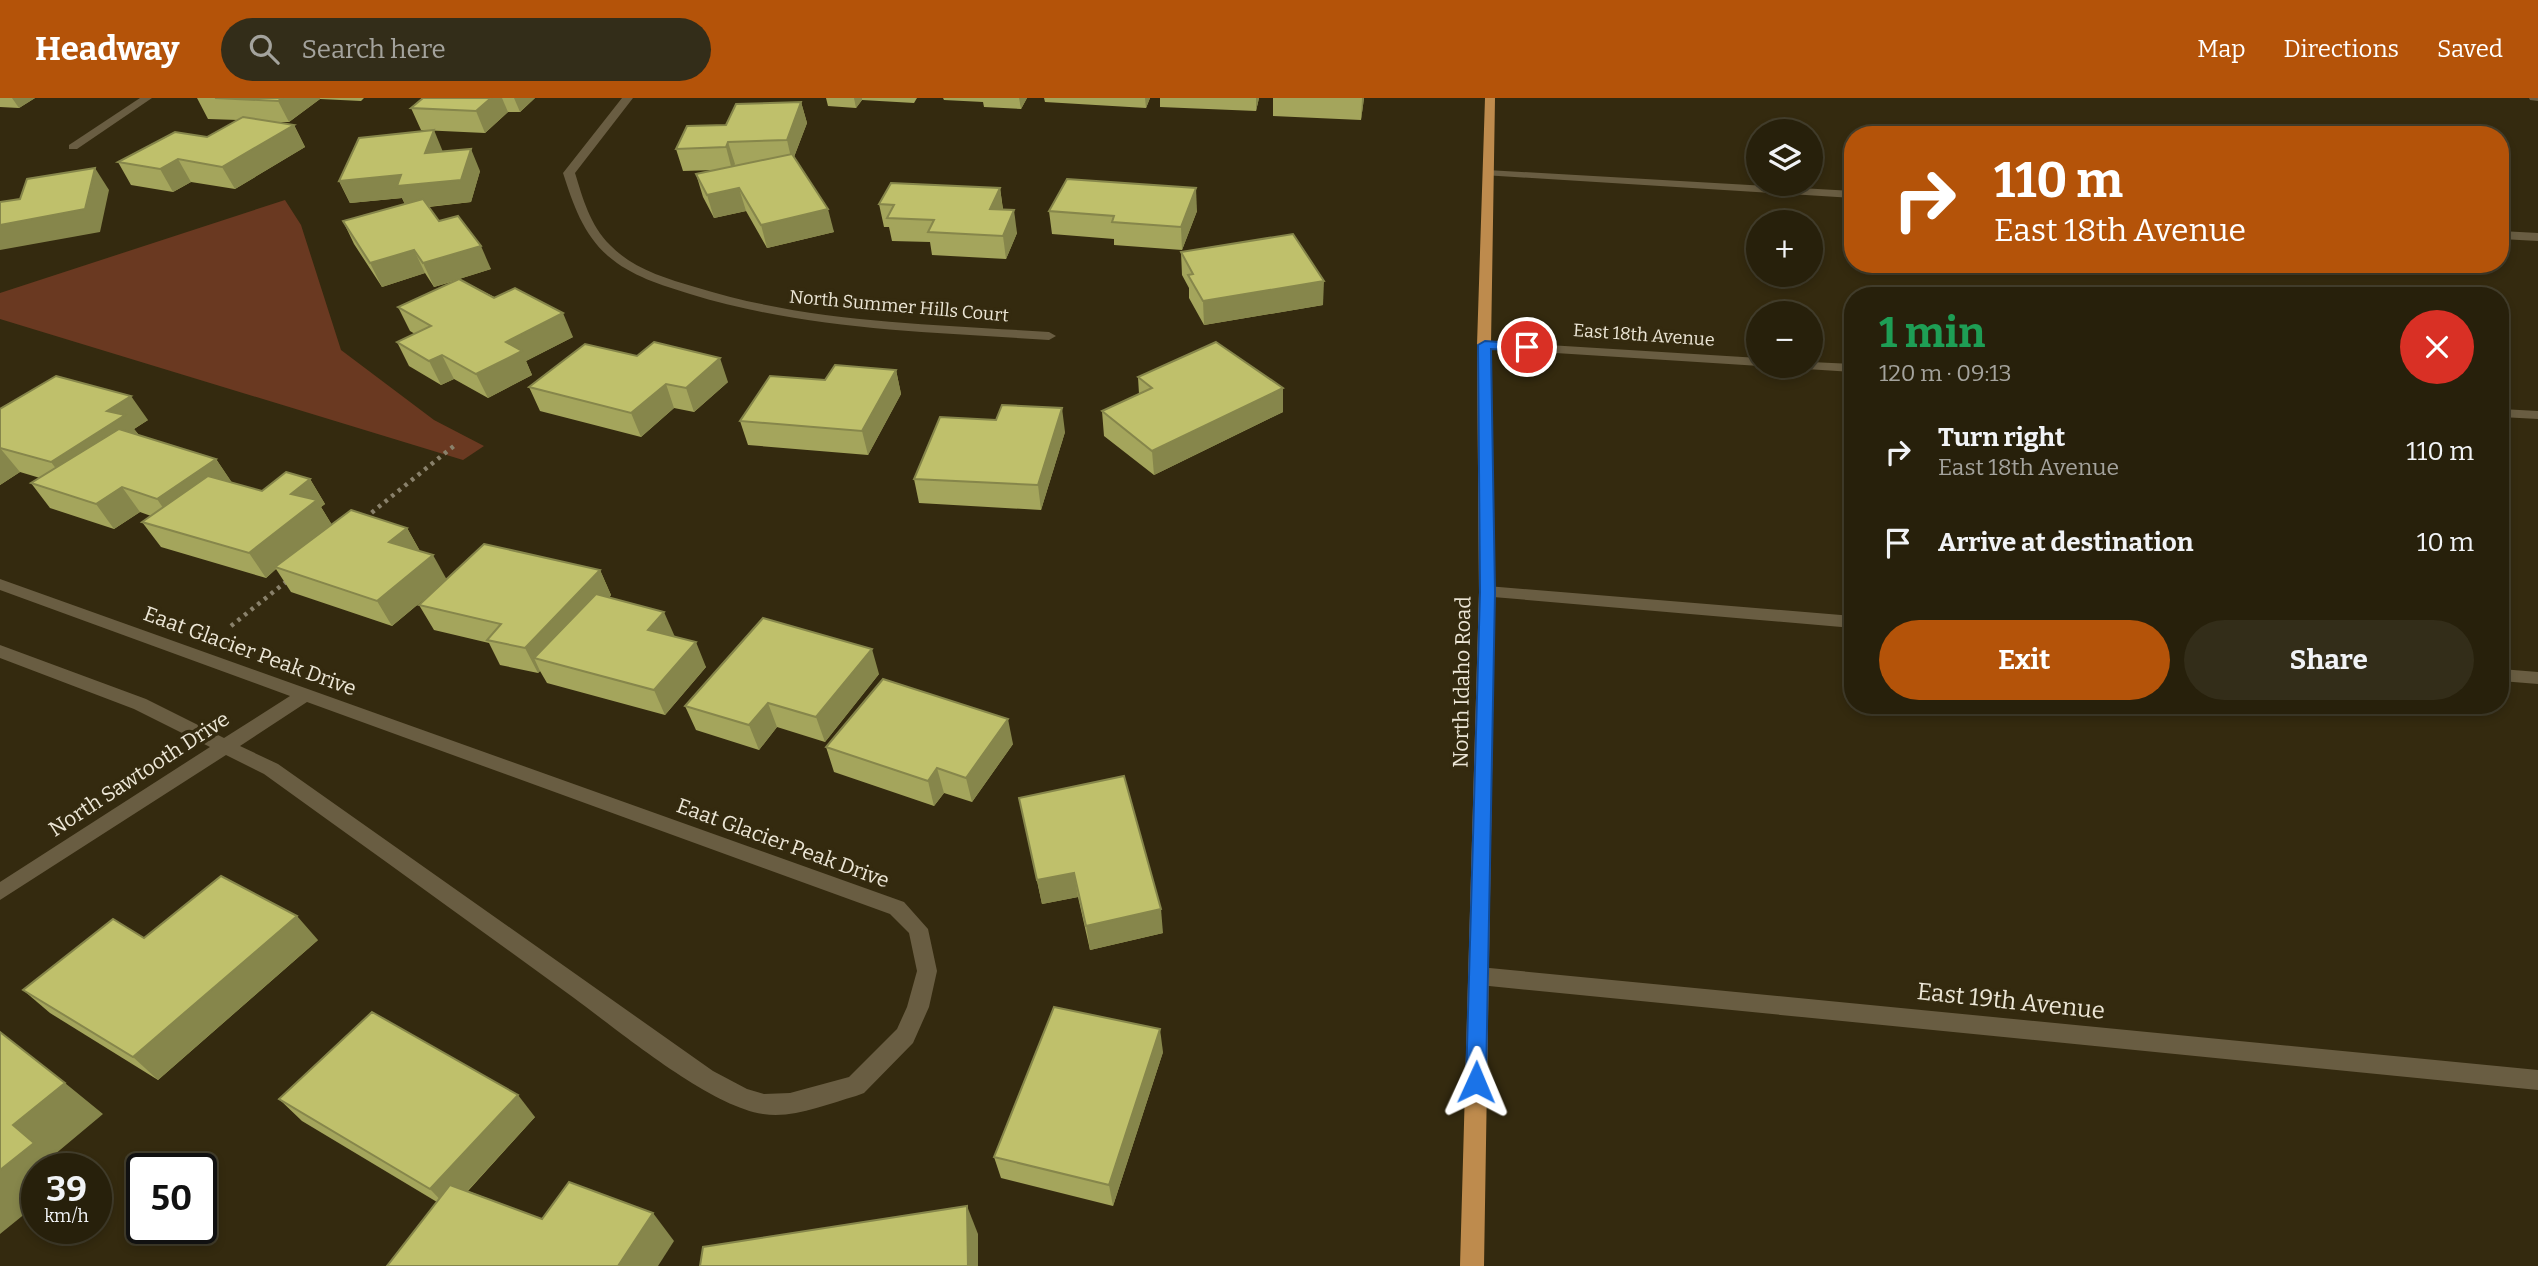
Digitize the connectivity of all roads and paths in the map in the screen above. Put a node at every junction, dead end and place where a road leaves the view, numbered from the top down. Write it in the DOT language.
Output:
graph roads {
  1 [pos="147,98"];
  2 [pos="628,98"];
  3 [pos="1490,98"];
  4 [pos="73,147"];
  5 [pos="1487,173"];
  6 [pos="1844,194"];
  7 [pos="2509,235"];
  8 [pos="2538,237"];
  9 [pos="1049,336"];
  10 [pos="1485,345"];
  11 [pos="1746,361"];
  12 [pos="1823,367"];
  13 [pos="1844,368"];
  14 [pos="2509,413"];
  15 [pos="2538,415"];
  16 [pos="455,445"];
  17 [pos="360,522"];
  18 [pos="296,573"];
  19 [pos="0,584"];
  20 [pos="1487,592"];
  21 [pos="1844,621"];
  22 [pos="222,633"];
  23 [pos="0,651"];
  24 [pos="2509,676"];
  25 [pos="2538,678"];
  26 [pos="303,695"];
  27 [pos="225,746"];
  28 [pos="0,892"];
  29 [pos="1479,976"];
  30 [pos="2538,1080"];
  31 [pos="1472,1266"];
  1 -- 4 [label="street"];
  2 -- 9 [label="street, North Summer Hills Court"];
  3 -- 5 [label="main road, North Idaho Road"];
  5 -- 6 [label="street"];
  5 -- 10 [label="main road, North Idaho Road"];
  7 -- 8 [label="street"];
  10 -- 11 [label="street, East 18th Avenue"];
  10 -- 20 [label="main road, North Idaho Road"];
  12 -- 13 [label="street"];
  14 -- 15 [label="street"];
  16 -- 17 [label="path"];
  18 -- 22 [label="path"];
  19 -- 26 [label="street, Eaat Glacier Peak Drive"];
  20 -- 21 [label="street"];
  20 -- 29 [label="main road, North Idaho Road"];
  23 -- 27 [label="street, Eaat Glacier Peak Drive"];
  24 -- 25 [label="street"];
  26 -- 27 [label="street, North Sawtooth Drive"];
  26 -- 27 [label="street, Eaat Glacier Peak Drive"];
  27 -- 28 [label="street, North Sawtooth Drive"];
  29 -- 30 [label="street, East 19th Avenue"];
  29 -- 31 [label="main road, North Idaho Road"];
}
